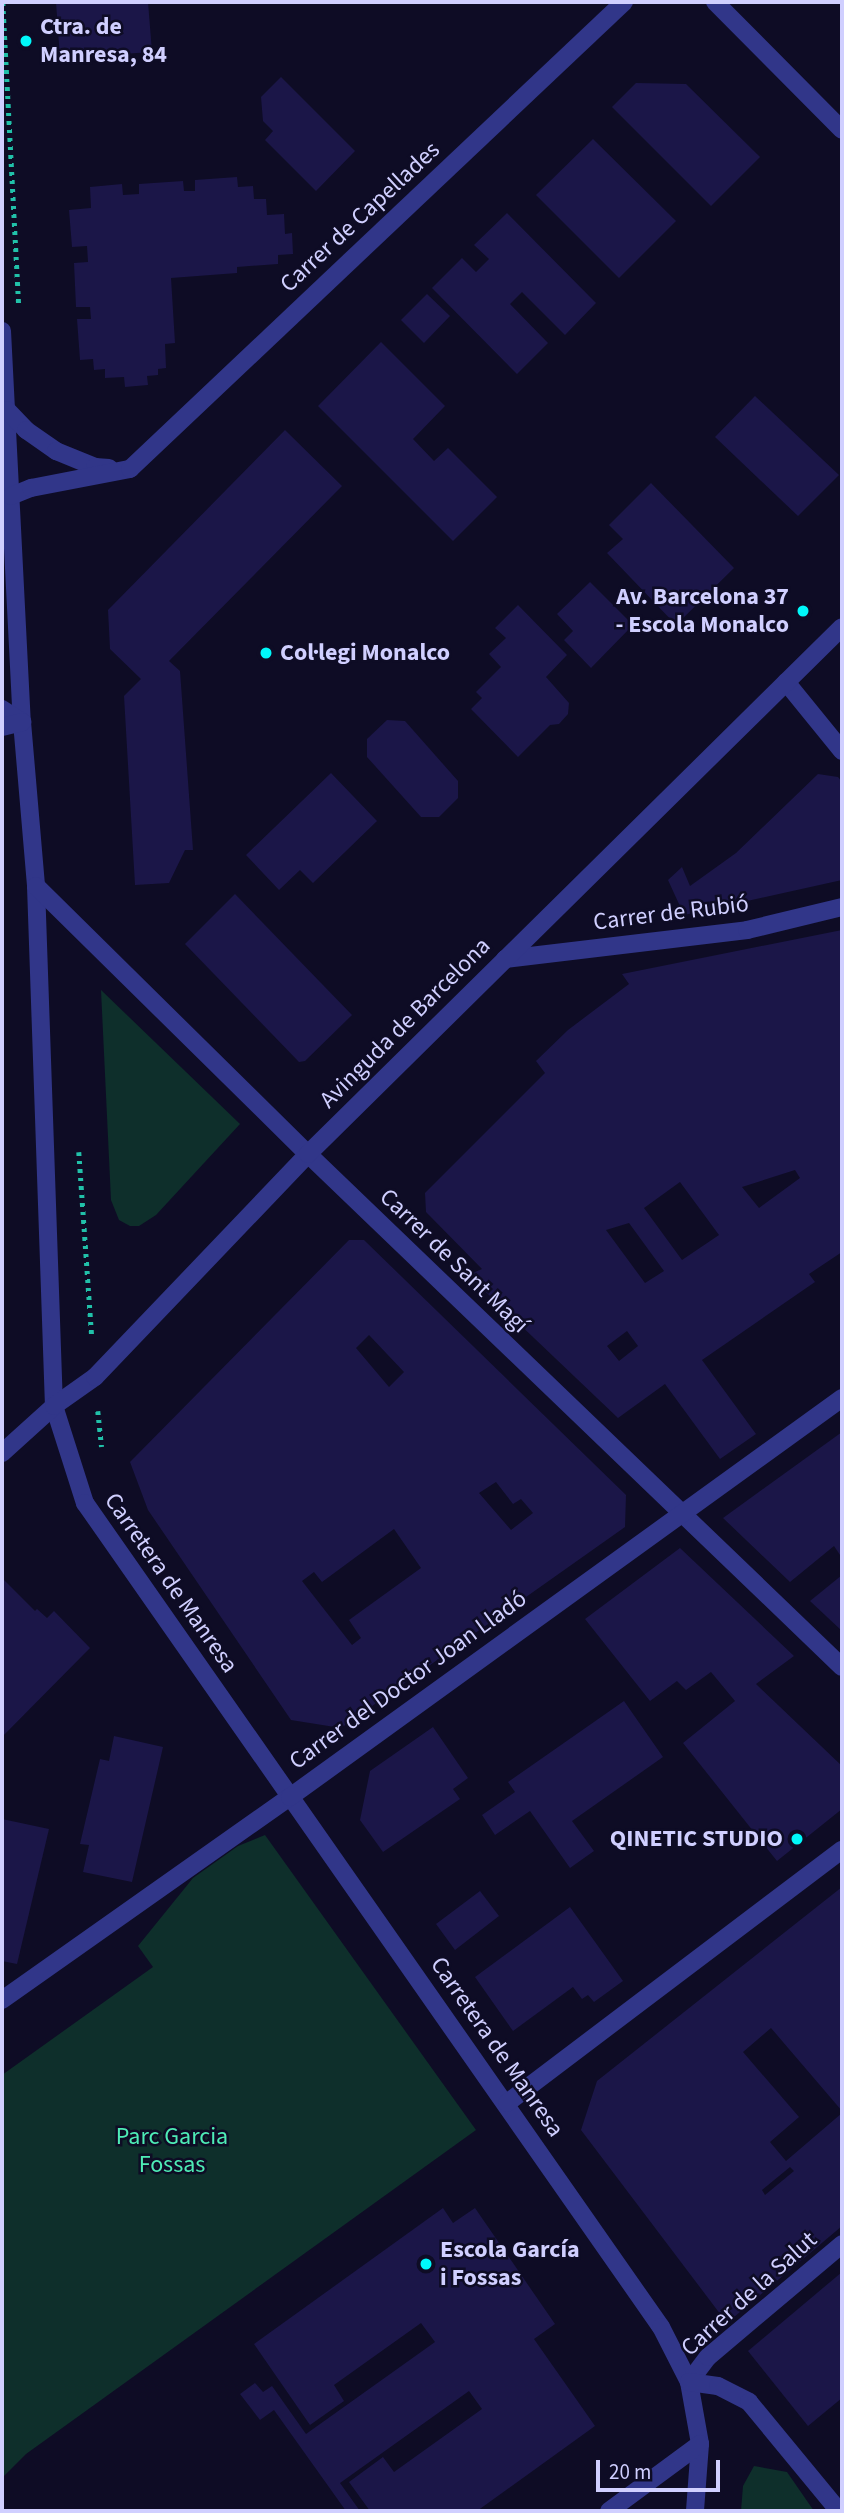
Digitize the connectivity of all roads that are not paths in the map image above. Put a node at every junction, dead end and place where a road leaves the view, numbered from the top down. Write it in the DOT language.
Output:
graph roads {
  1 [pos="624,2"];
  2 [pos="715,2"];
  3 [pos="842,130"];
  4 [pos="2,331"];
  5 [pos="7,410"];
  6 [pos="130,469"];
  7 [pos="12,495"];
  8 [pos="842,626"];
  9 [pos="786,682"];
  10 [pos="2,709"];
  11 [pos="22,722"];
  12 [pos="2,727"];
  13 [pos="842,751"];
  14 [pos="36,886"];
  15 [pos="842,906"];
  16 [pos="505,959"];
  17 [pos="308,1154"];
  18 [pos="842,1398"];
  19 [pos="54,1406"];
  20 [pos="2,1453"];
  21 [pos="681,1512"];
  22 [pos="842,1667"];
  23 [pos="290,1797"];
  24 [pos="842,1850"];
  25 [pos="2,2000"];
  26 [pos="507,2103"];
  27 [pos="842,2244"];
  28 [pos="689,2382"];
  29 [pos="700,2444"];
  30 [pos="608,2511"];
  31 [pos="695,2511"];
  32 [pos="839,2511"];
  1 -- 6 [label="street, Carrer de Capellades"];
  2 -- 3 [label="street"];
  4 -- 5 [label="street, Carretera de Manresa"];
  5 -- 6 [label="street"];
  5 -- 7 [label="street, Carretera de Manresa"];
  6 -- 7 [label="street"];
  7 -- 11 [label="street, Carretera de Manresa"];
  8 -- 9 [label="street, Avinguda de Barcelona"];
  9 -- 13 [label="street"];
  9 -- 16 [label="street, Avinguda de Barcelona"];
  10 -- 11 [label="street"];
  11 -- 12 [label="street"];
  11 -- 14 [label="street, Carretera de Manresa"];
  14 -- 17 [label="street, Carrer de Sant Magí"];
  14 -- 19 [label="street, Carretera de Manresa"];
  15 -- 16 [label="street, Carrer de Rubió"];
  16 -- 17 [label="street, Avinguda de Barcelona"];
  17 -- 19 [label="street, Avinguda de Barcelona"];
  17 -- 21 [label="street, Carrer de Sant Magí"];
  18 -- 21 [label="street, Carrer del Doctor Joan Lladó"];
  19 -- 20 [label="street, Avinguda de Barcelona"];
  19 -- 23 [label="street, Carretera de Manresa"];
  21 -- 22 [label="street, Carrer de Sant Magí"];
  21 -- 23 [label="street, Carrer del Doctor Joan Lladó"];
  23 -- 25 [label="street, Carrer del Doctor Joan Lladó"];
  23 -- 26 [label="street, Carretera de Manresa"];
  24 -- 26 [label="street"];
  26 -- 28 [label="street, Carretera de Manresa"];
  27 -- 28 [label="street, Carrer de la Salut"];
  28 -- 29 [label="street, Carretera de Manresa"];
  28 -- 32 [label="street"];
  29 -- 30 [label="street"];
  29 -- 31 [label="street, Carretera de Manresa"];
}
